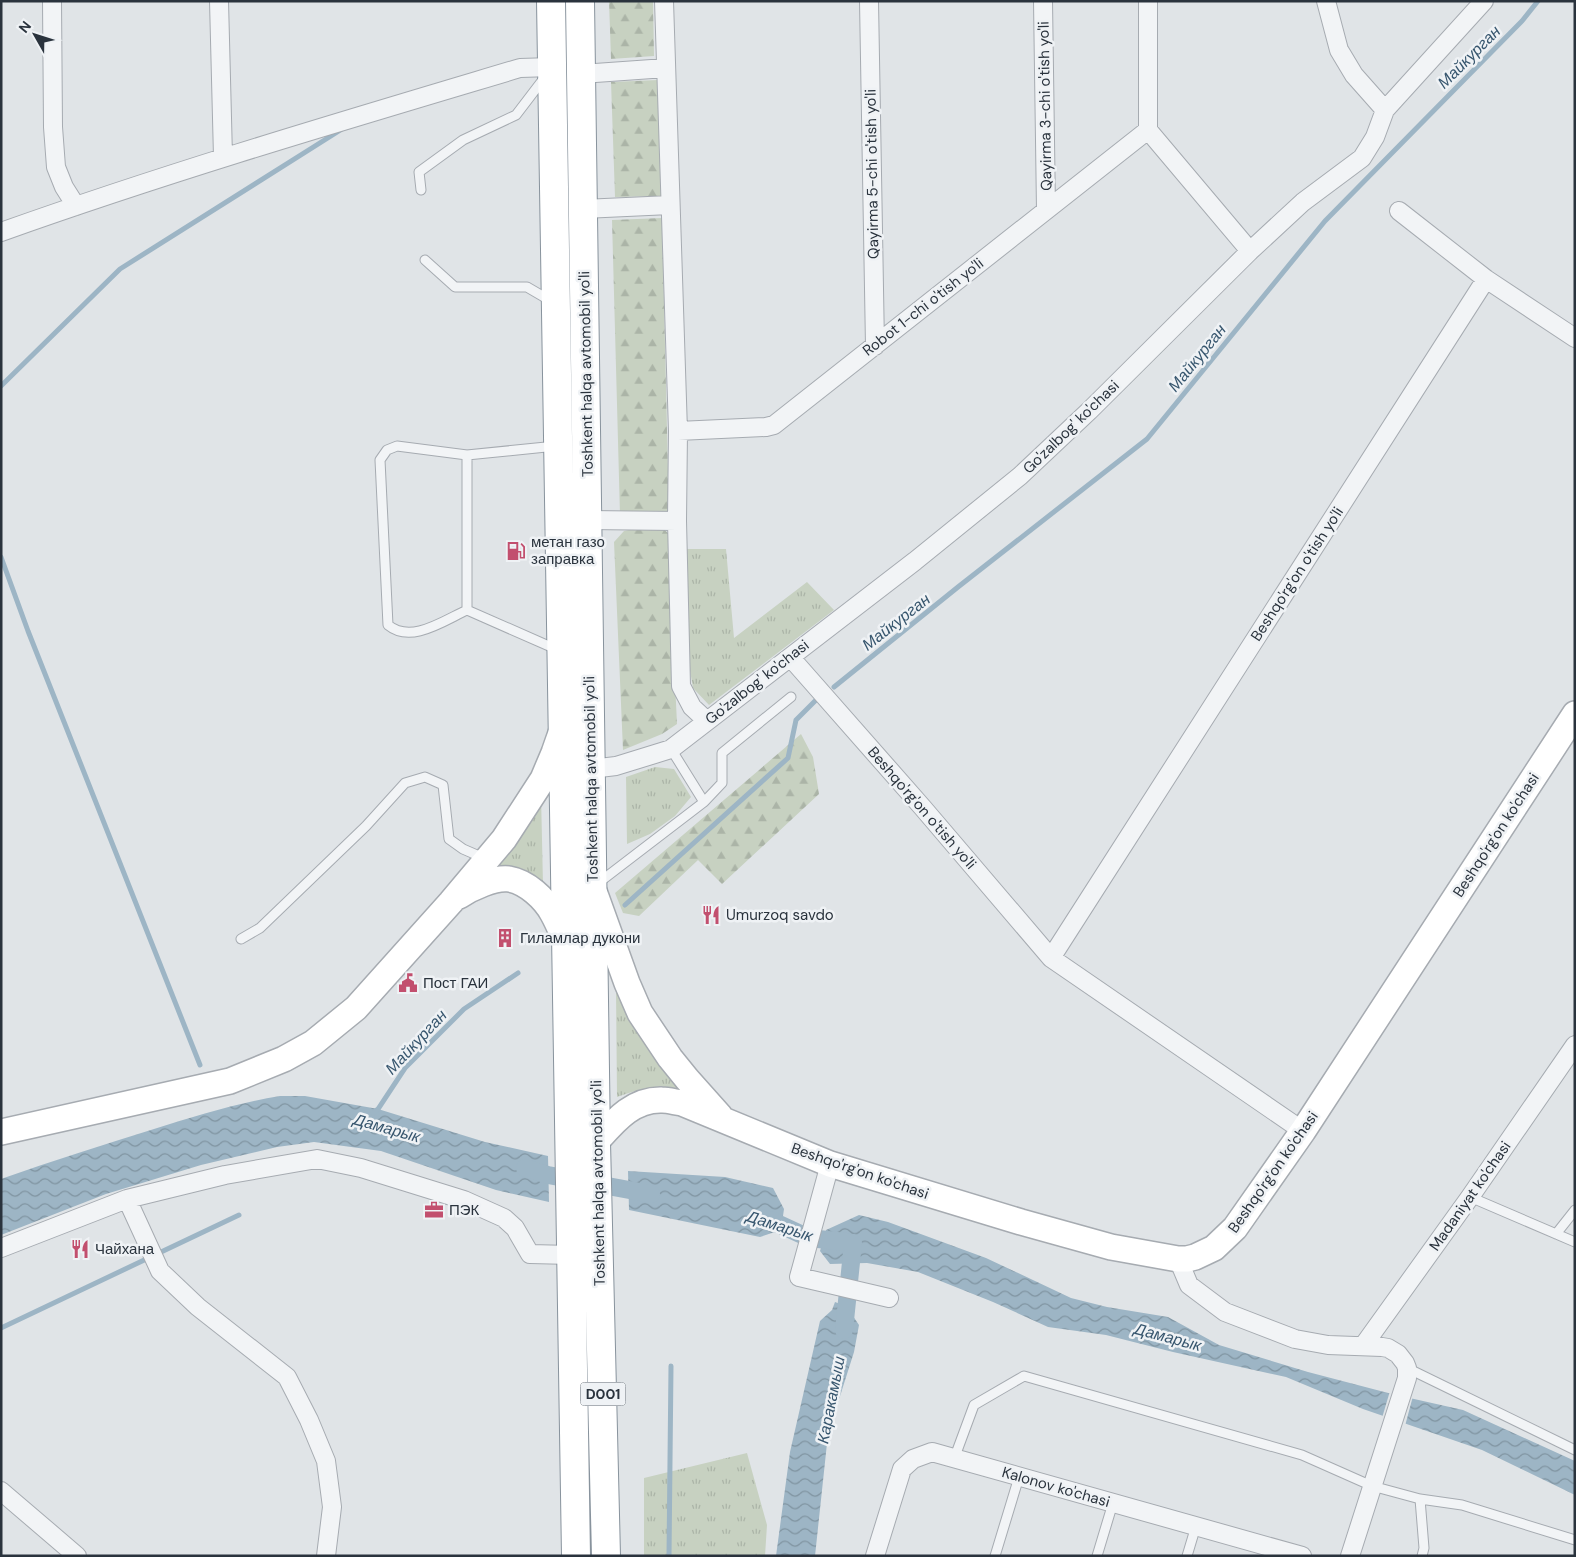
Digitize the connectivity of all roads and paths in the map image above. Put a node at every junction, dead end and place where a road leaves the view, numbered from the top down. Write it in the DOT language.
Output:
graph roads {
  1 [pos="52,1"];
  2 [pos="219,1"];
  3 [pos="551,1"];
  4 [pos="580,1"];
  5 [pos="664,1"];
  6 [pos="869,1"];
  7 [pos="1043,1"];
  8 [pos="1148,1"];
  9 [pos="1326,1"];
  10 [pos="1484,1"];
  11 [pos="552,67"];
  12 [pos="666,68"];
  13 [pos="581,74"];
  14 [pos="1385,110"];
  15 [pos="1148,130"];
  16 [pos="223,157"];
  17 [pos="420,190"];
  18 [pos="670,205"];
  19 [pos="76,206"];
  20 [pos="583,209"];
  21 [pos="1046,210"];
  22 [pos="1399,211"];
  23 [pos="1,232"];
  24 [pos="1250,251"];
  25 [pos="425,260"];
  26 [pos="1486,278"];
  27 [pos="556,304"];
  28 [pos="1575,338"];
  29 [pos="875,346"];
  30 [pos="678,431"];
  31 [pos="558,446"];
  32 [pos="467,455"];
  33 [pos="588,520"];
  34 [pos="677,521"];
  35 [pos="560,577"];
  36 [pos="588,578"];
  37 [pos="467,610"];
  38 [pos="562,652"];
  39 [pos="791,658"];
  40 [pos="791,697"];
  41 [pos="1575,714"];
  42 [pos="707,721"];
  43 [pos="563,725"];
  44 [pos="671,749"];
  45 [pos="591,769"];
  46 [pos="704,802"];
  47 [pos="486,860"];
  48 [pos="593,887"];
  49 [pos="451,902"];
  50 [pos="241,939"];
  51 [pos="566,942"];
  52 [pos="1051,958"];
  53 [pos="1575,1045"];
  54 [pos="725,1121"];
  55 [pos="1,1132"];
  56 [pos="1303,1132"];
  57 [pos="596,1142"];
  58 [pos="830,1164"];
  59 [pos="1470,1197"];
  60 [pos="127,1200"];
  61 [pos="1575,1210"];
  62 [pos="1556,1234"];
  63 [pos="1575,1242"];
  64 [pos="571,1244"];
  65 [pos="1,1248"];
  66 [pos="1178,1259"];
  67 [pos="889,1298"];
  68 [pos="1363,1346"];
  69 [pos="1407,1373"];
  70 [pos="1575,1450"];
  71 [pos="954,1459"];
  72 [pos="1019,1477"];
  73 [pos="1372,1486"];
  74 [pos="1,1491"];
  75 [pos="1420,1499"];
  76 [pos="1113,1503"];
  77 [pos="1196,1526"];
  78 [pos="1575,1540"];
  79 [pos="1294,1555"];
  80 [pos="78,1556"];
  81 [pos="326,1556"];
  82 [pos="576,1556"];
  83 [pos="606,1556"];
  84 [pos="875,1556"];
  85 [pos="995,1556"];
  86 [pos="1097,1556"];
  87 [pos="1187,1556"];
  88 [pos="1350,1556"];
  89 [pos="1422,1556"];
  1 -- 19 [label="street"];
  2 -- 16 [label="street"];
  3 -- 11 [label="highway, Toshkent halqa avtomobil yo'li / D001"];
  4 -- 13 [label="highway, Toshkent halqa avtomobil yo'li / D001"];
  5 -- 12 [label="street"];
  6 -- 29 [label="street, Qayirma 5-chi o'tish yo'li"];
  7 -- 21 [label="street, Qayirma 3-chi o'tish yo'li"];
  8 -- 15 [label="street"];
  9 -- 14 [label="street"];
  10 -- 14 [label="street, Go'zalbog' ko'chasi"];
  11 -- 16 [label="street"];
  11 -- 17 [label="lane"];
  11 -- 27 [label="highway, Toshkent halqa avtomobil yo'li / D001"];
  12 -- 13 [label="street"];
  12 -- 18 [label="street"];
  13 -- 20 [label="highway, Toshkent halqa avtomobil yo'li / D001"];
  14 -- 24 [label="street, Go'zalbog' ko'chasi"];
  15 -- 21 [label="street, Robot 1-chi o'tish yo'li"];
  15 -- 24 [label="street"];
  16 -- 19 [label="street"];
  18 -- 20 [label="street"];
  18 -- 30 [label="street"];
  19 -- 23 [label="street"];
  20 -- 33 [label="highway, Toshkent halqa avtomobil yo'li / D001"];
  21 -- 29 [label="street, Robot 1-chi o'tish yo'li"];
  22 -- 26 [label="street"];
  24 -- 39 [label="street, Go'zalbog' ko'chasi"];
  25 -- 27 [label="lane"];
  26 -- 28 [label="street"];
  26 -- 52 [label="street, Beshqo'rg'on o'tish yo'li"];
  27 -- 31 [label="highway, Toshkent halqa avtomobil yo'li / D001"];
  29 -- 30 [label="street, Robot 1-chi o'tish yo'li"];
  30 -- 34 [label="street"];
  31 -- 32 [label="lane"];
  31 -- 35 [label="highway, Toshkent halqa avtomobil yo'li / D001"];
  32 -- 37 [label="lane"];
  32 -- 37 [label="lane"];
  33 -- 34 [label="street"];
  33 -- 36 [label="highway, Toshkent halqa avtomobil yo'li / D001"];
  34 -- 42 [label="street"];
  35 -- 36 [label="highway"];
  35 -- 38 [label="highway, Toshkent halqa avtomobil yo'li / D001"];
  36 -- 45 [label="highway, Toshkent halqa avtomobil yo'li / D001"];
  37 -- 38 [label="lane"];
  38 -- 43 [label="highway, Toshkent halqa avtomobil yo'li / D001"];
  39 -- 42 [label="street, Go'zalbog' ko'chasi"];
  39 -- 52 [label="street, Beshqo'rg'on o'tish yo'li"];
  40 -- 46 [label="lane"];
  41 -- 56 [label="main road, Beshqo'rg'on ko'chasi"];
  42 -- 44 [label="street, Go'zalbog' ko'chasi"];
  43 -- 47 [label="main road"];
  43 -- 51 [label="highway, Toshkent halqa avtomobil yo'li / D001"];
  44 -- 45 [label="street, Go'zalbog' ko'chasi"];
  44 -- 46 [label="lane"];
  45 -- 48 [label="highway, Toshkent halqa avtomobil yo'li / D001"];
  46 -- 48 [label="lane"];
  47 -- 49 [label="main road"];
  47 -- 50 [label="lane"];
  48 -- 54 [label="main road, Beshqo'rg'on ko'chasi"];
  48 -- 57 [label="highway, Toshkent halqa avtomobil yo'li / D001"];
  49 -- 51 [label="main road"];
  49 -- 55 [label="main road"];
  51 -- 64 [label="highway, Toshkent halqa avtomobil yo'li / D001"];
  52 -- 56 [label="street, Beshqo'rg'on o'tish yo'li"];
  53 -- 59 [label="street, Madaniyat ko'chasi"];
  54 -- 57 [label="main road, Beshqo'rg'on ko'chasi"];
  54 -- 58 [label="main road, Beshqo'rg'on ko'chasi"];
  56 -- 66 [label="main road, Beshqo'rg'on ko'chasi"];
  57 -- 83 [label="highway, Toshkent halqa avtomobil yo'li / D001"];
  58 -- 66 [label="main road, Beshqo'rg'on ko'chasi"];
  58 -- 67 [label="street"];
  59 -- 62 [label="lane"];
  59 -- 68 [label="street, Madaniyat ko'chasi"];
  60 -- 64 [label="street"];
  60 -- 65 [label="street"];
  60 -- 81 [label="street"];
  61 -- 62 [label="lane"];
  62 -- 63 [label="lane"];
  64 -- 82 [label="highway, Toshkent halqa avtomobil yo'li / D001"];
  66 -- 68 [label="street"];
  68 -- 69 [label="street"];
  69 -- 70 [label="lane"];
  69 -- 73 [label="street"];
  71 -- 72 [label="street, Kalonov ko'chasi"];
  71 -- 73 [label="lane"];
  71 -- 84 [label="street, Kalonov ko'chasi"];
  72 -- 76 [label="street, Kalonov ko'chasi"];
  72 -- 85 [label="lane"];
  73 -- 75 [label="lane"];
  73 -- 88 [label="street"];
  74 -- 80 [label="street"];
  75 -- 78 [label="lane"];
  75 -- 89 [label="lane"];
  76 -- 77 [label="street, Kalonov ko'chasi"];
  76 -- 86 [label="lane"];
  77 -- 79 [label="street, Kalonov ko'chasi"];
  77 -- 87 [label="lane"];
}
